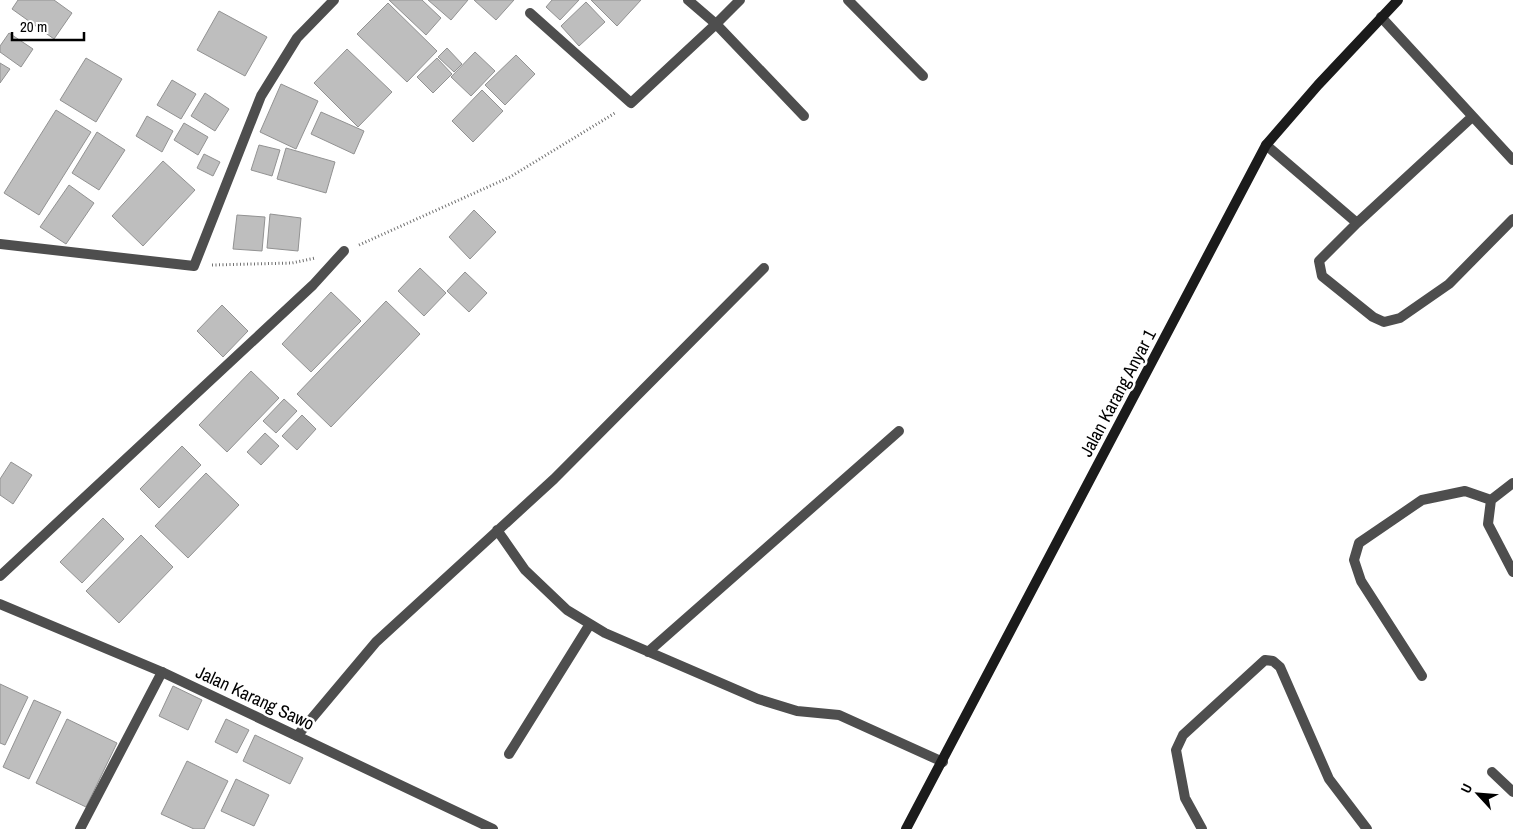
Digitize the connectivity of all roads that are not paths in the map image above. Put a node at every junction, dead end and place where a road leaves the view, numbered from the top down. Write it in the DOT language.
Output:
graph roads {
  1 [pos="334,0"];
  2 [pos="688,0"];
  3 [pos="740,0"];
  4 [pos="848,0"];
  5 [pos="1398,0"];
  6 [pos="530,13"];
  7 [pos="1381,18"];
  8 [pos="716,24"];
  9 [pos="923,76"];
  10 [pos="804,116"];
  11 [pos="1472,117"];
  12 [pos="1266,145"];
  13 [pos="1513,160"];
  14 [pos="1513,219"];
  15 [pos="1357,223"];
  16 [pos="0,244"];
  17 [pos="344,251"];
  18 [pos="764,268"];
  19 [pos="900,431"];
  20 [pos="1513,483"];
  21 [pos="1491,500"];
  22 [pos="498,530"];
  23 [pos="1513,572"];
  24 [pos="0,576"];
  25 [pos="0,604"];
  26 [pos="590,624"];
  27 [pos="648,652"];
  28 [pos="162,672"];
  29 [pos="1422,676"];
  30 [pos="297,736"];
  31 [pos="509,754"];
  32 [pos="943,762"];
  33 [pos="1492,772"];
  34 [pos="1513,792"];
  35 [pos="80,829"];
  36 [pos="493,829"];
  37 [pos="906,829"];
  38 [pos="1202,829"];
  39 [pos="1367,829"];
  1 -- 16 [label="street"];
  2 -- 8 [label="street"];
  3 -- 8 [label="street"];
  4 -- 9 [label="street"];
  5 -- 7 [label="main road, Jalan Karang Anyar 1"];
  6 -- 8 [label="street"];
  7 -- 11 [label="street"];
  7 -- 12 [label="main road, Jalan Karang Anyar 1"];
  8 -- 10 [label="street"];
  11 -- 13 [label="street"];
  11 -- 15 [label="street"];
  12 -- 15 [label="street"];
  12 -- 32 [label="main road, Jalan Karang Anyar 1"];
  14 -- 15 [label="street"];
  17 -- 24 [label="street"];
  18 -- 22 [label="street"];
  19 -- 27 [label="street"];
  20 -- 21 [label="street"];
  21 -- 23 [label="street"];
  21 -- 29 [label="street"];
  22 -- 26 [label="street"];
  22 -- 30 [label="street"];
  25 -- 28 [label="street, Jalan Karang Sawo"];
  26 -- 27 [label="street"];
  26 -- 31 [label="street"];
  27 -- 32 [label="street"];
  28 -- 30 [label="street, Jalan Karang Sawo"];
  28 -- 35 [label="street"];
  30 -- 36 [label="street, Jalan Karang Sawo"];
  32 -- 37 [label="main road, Jalan Karang Anyar 1"];
  33 -- 34 [label="street"];
  38 -- 39 [label="street"];
}
